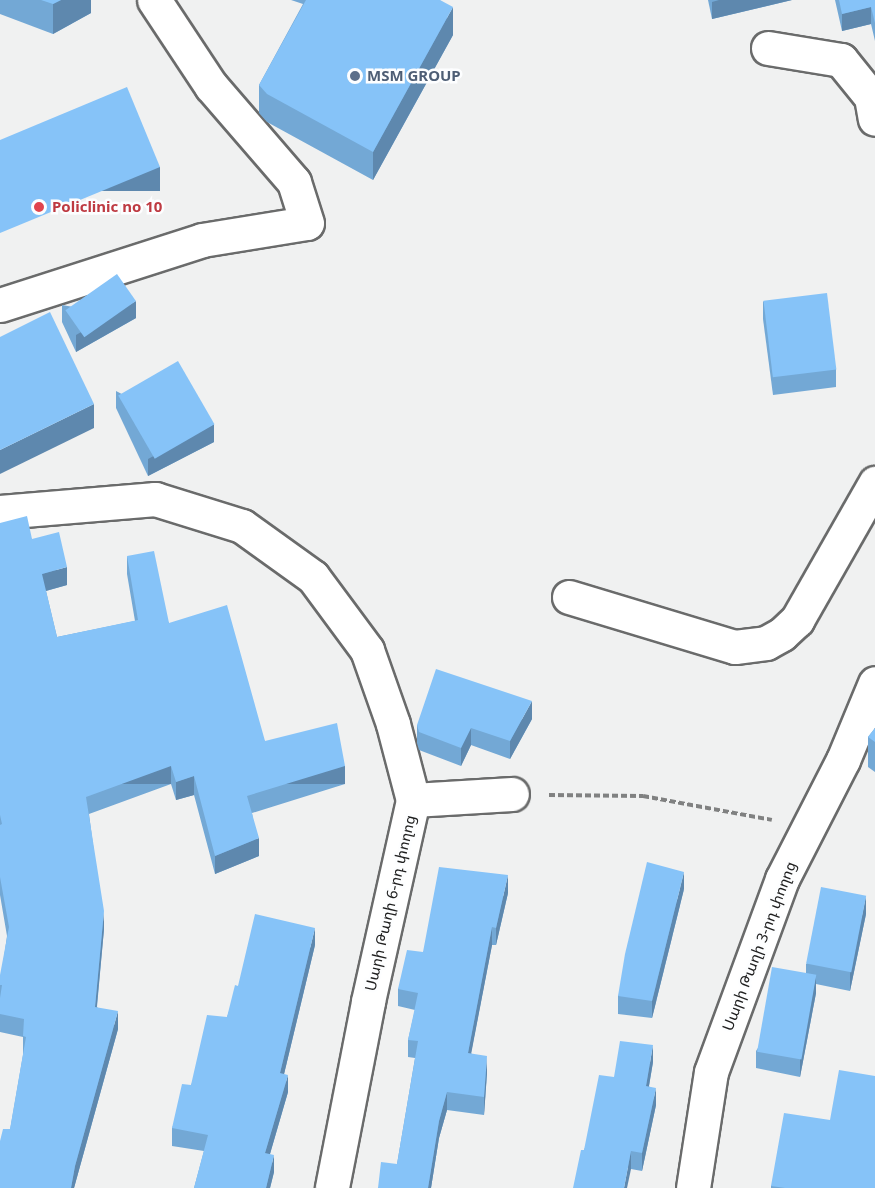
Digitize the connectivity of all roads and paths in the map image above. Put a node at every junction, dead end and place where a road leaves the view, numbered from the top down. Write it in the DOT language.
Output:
graph roads {
  1 [pos="154,0"];
  2 [pos="768,48"];
  3 [pos="875,119"];
  4 [pos="0,305"];
  5 [pos="875,483"];
  6 [pos="0,512"];
  7 [pos="569,597"];
  8 [pos="875,682"];
  9 [pos="512,794"];
  10 [pos="413,800"];
  11 [pos="782,879"];
  12 [pos="332,1188"];
  13 [pos="693,1188"];
  1 -- 4 [label="street"];
  2 -- 3 [label="street"];
  5 -- 7 [label="street"];
  6 -- 10 [label="street, Սարի Թաղի 6-րդ փողոց"];
  8 -- 11 [label="street, Սարի Թաղի 3-րդ փողոց"];
  9 -- 10 [label="street"];
  9 -- 11 [label="path"];
  10 -- 12 [label="street, Սարի Թաղի 6-րդ փողոց"];
  11 -- 13 [label="street, Սարի Թաղի 3-րդ փողոց"];
}
